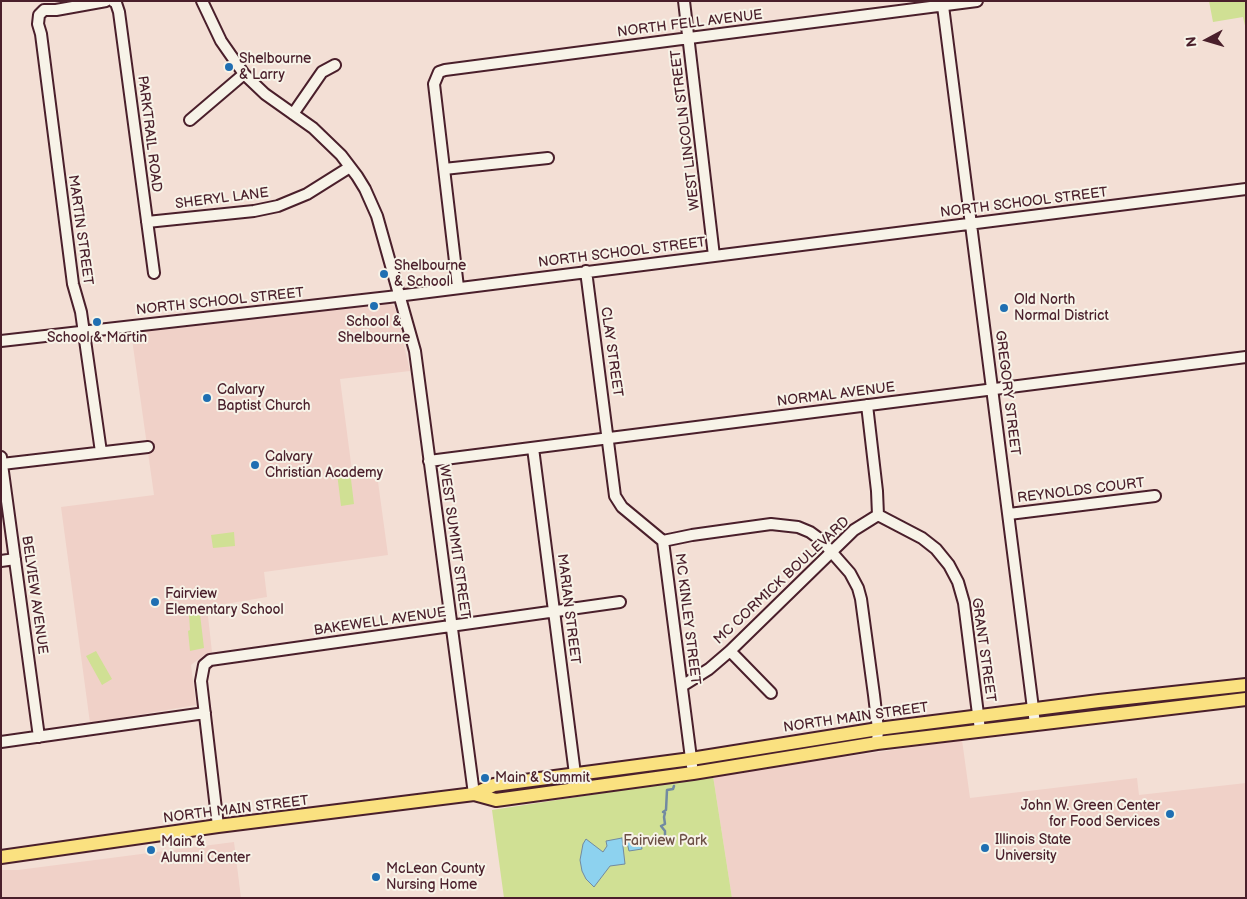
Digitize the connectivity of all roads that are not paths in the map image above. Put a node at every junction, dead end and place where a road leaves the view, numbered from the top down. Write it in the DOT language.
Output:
graph roads {
  1 [pos="106,1"];
  2 [pos="113,1"];
  3 [pos="202,1"];
  4 [pos="684,1"];
  5 [pos="977,1"];
  6 [pos="931,4"];
  7 [pos="943,6"];
  8 [pos="688,38"];
  9 [pos="335,65"];
  10 [pos="244,74"];
  11 [pos="293,114"];
  12 [pos="190,120"];
  13 [pos="548,158"];
  14 [pos="350,167"];
  15 [pos="444,169"];
  16 [pos="1246,189"];
  17 [pos="147,222"];
  18 [pos="971,224"];
  19 [pos="714,256"];
  20 [pos="586,271"];
  21 [pos="154,272"];
  22 [pos="458,287"];
  23 [pos="399,295"];
  24 [pos="83,332"];
  25 [pos="1,341"];
  26 [pos="1246,357"];
  27 [pos="993,389"];
  28 [pos="867,404"];
  29 [pos="608,437"];
  30 [pos="148,447"];
  31 [pos="533,448"];
  32 [pos="100,452"];
  33 [pos="2,460"];
  34 [pos="429,461"];
  35 [pos="1155,496"];
  36 [pos="1009,514"];
  37 [pos="878,515"];
  38 [pos="663,541"];
  39 [pos="832,552"];
  40 [pos="15,559"];
  41 [pos="1,561"];
  42 [pos="620,602"];
  43 [pos="555,612"];
  44 [pos="451,626"];
  45 [pos="730,651"];
  46 [pos="1246,685"];
  47 [pos="682,686"];
  48 [pos="771,693"];
  49 [pos="1246,699"];
  50 [pos="1033,709"];
  51 [pos="205,713"];
  52 [pos="978,716"];
  53 [pos="1035,724"];
  54 [pos="878,729"];
  55 [pos="980,730"];
  56 [pos="39,737"];
  57 [pos="1,742"];
  58 [pos="877,743"];
  59 [pos="692,762"];
  60 [pos="575,774"];
  61 [pos="474,794"];
  62 [pos="218,826"];
  63 [pos="1,857"];
  1 -- 24 [label="street, MARTIN STREET"];
  2 -- 17 [label="street, PARKTRAIL ROAD"];
  3 -- 10 [label="street, WEST SUMMIT STREET"];
  4 -- 8 [label="street, WEST LINCOLN STREET"];
  5 -- 7 [label="street, NORTH FELL AVENUE"];
  6 -- 7 [label="street, NORTH FELL AVENUE"];
  6 -- 8 [label="street, NORTH FELL AVENUE"];
  7 -- 18 [label="street, GREGORY STREET"];
  8 -- 15 [label="street, NORTH FELL AVENUE"];
  8 -- 19 [label="street, WEST LINCOLN STREET"];
  9 -- 11 [label="street"];
  10 -- 11 [label="street, WEST SUMMIT STREET"];
  10 -- 12 [label="street"];
  11 -- 14 [label="street, WEST SUMMIT STREET"];
  13 -- 15 [label="street"];
  14 -- 17 [label="street, SHERYL LANE"];
  14 -- 23 [label="street, WEST SUMMIT STREET"];
  15 -- 22 [label="street"];
  16 -- 18 [label="street, NORTH SCHOOL STREET"];
  17 -- 21 [label="street, PARKTRAIL ROAD"];
  18 -- 19 [label="street, NORTH SCHOOL STREET"];
  18 -- 27 [label="street, GREGORY STREET"];
  19 -- 20 [label="street, NORTH SCHOOL STREET"];
  20 -- 22 [label="street, NORTH SCHOOL STREET"];
  20 -- 29 [label="street, CLAY STREET"];
  22 -- 23 [label="street, NORTH SCHOOL STREET"];
  23 -- 24 [label="street, NORTH SCHOOL STREET"];
  23 -- 34 [label="street, WEST SUMMIT STREET"];
  24 -- 25 [label="street, NORTH SCHOOL STREET"];
  24 -- 32 [label="street, MARTIN STREET"];
  26 -- 27 [label="street, NORMAL AVENUE"];
  27 -- 28 [label="street, NORMAL AVENUE"];
  27 -- 36 [label="street, GREGORY STREET"];
  28 -- 29 [label="street, NORMAL AVENUE"];
  28 -- 37 [label="street"];
  29 -- 31 [label="street, NORMAL AVENUE"];
  29 -- 38 [label="street, MC KINLEY STREET"];
  30 -- 32 [label="street"];
  31 -- 34 [label="street, NORMAL AVENUE"];
  31 -- 43 [label="street, MARIAN STREET"];
  32 -- 33 [label="street"];
  33 -- 40 [label="street, BELVIEW AVENUE"];
  34 -- 44 [label="street, WEST SUMMIT STREET"];
  35 -- 36 [label="street, REYNOLDS COURT"];
  36 -- 50 [label="street, GREGORY STREET"];
  37 -- 39 [label="street, MC CORMICK BOULEVARD"];
  37 -- 52 [label="street, GRANT STREET"];
  38 -- 39 [label="street"];
  38 -- 47 [label="street, MC KINLEY STREET"];
  39 -- 45 [label="street, MC CORMICK BOULEVARD"];
  39 -- 54 [label="street"];
  40 -- 41 [label="street"];
  40 -- 56 [label="street, BELVIEW AVENUE"];
  42 -- 43 [label="street, BAKEWELL AVENUE"];
  43 -- 44 [label="street, BAKEWELL AVENUE"];
  43 -- 60 [label="street, MARIAN STREET"];
  44 -- 51 [label="street, BAKEWELL AVENUE"];
  44 -- 61 [label="street, WEST SUMMIT STREET"];
  45 -- 47 [label="street, MC CORMICK BOULEVARD"];
  45 -- 48 [label="street"];
  46 -- 50 [label="main road, NORTH MAIN STREET"];
  47 -- 59 [label="street, MC KINLEY STREET"];
  49 -- 53 [label="main road, NORTH MAIN STREET"];
  50 -- 52 [label="main road, NORTH MAIN STREET"];
  50 -- 53 [label="street, GREGORY STREET"];
  51 -- 56 [label="street"];
  51 -- 62 [label="street"];
  52 -- 54 [label="main road, NORTH MAIN STREET"];
  52 -- 55 [label="street, GRANT STREET"];
  53 -- 55 [label="main road, NORTH MAIN STREET"];
  54 -- 58 [label="street"];
  54 -- 59 [label="main road, NORTH MAIN STREET"];
  55 -- 58 [label="main road, NORTH MAIN STREET"];
  56 -- 57 [label="street"];
  58 -- 61 [label="main road, NORTH MAIN STREET"];
  59 -- 60 [label="main road, NORTH MAIN STREET"];
  60 -- 61 [label="main road, NORTH MAIN STREET"];
  61 -- 62 [label="main road, NORTH MAIN STREET"];
  62 -- 63 [label="main road, NORTH MAIN STREET"];
}
